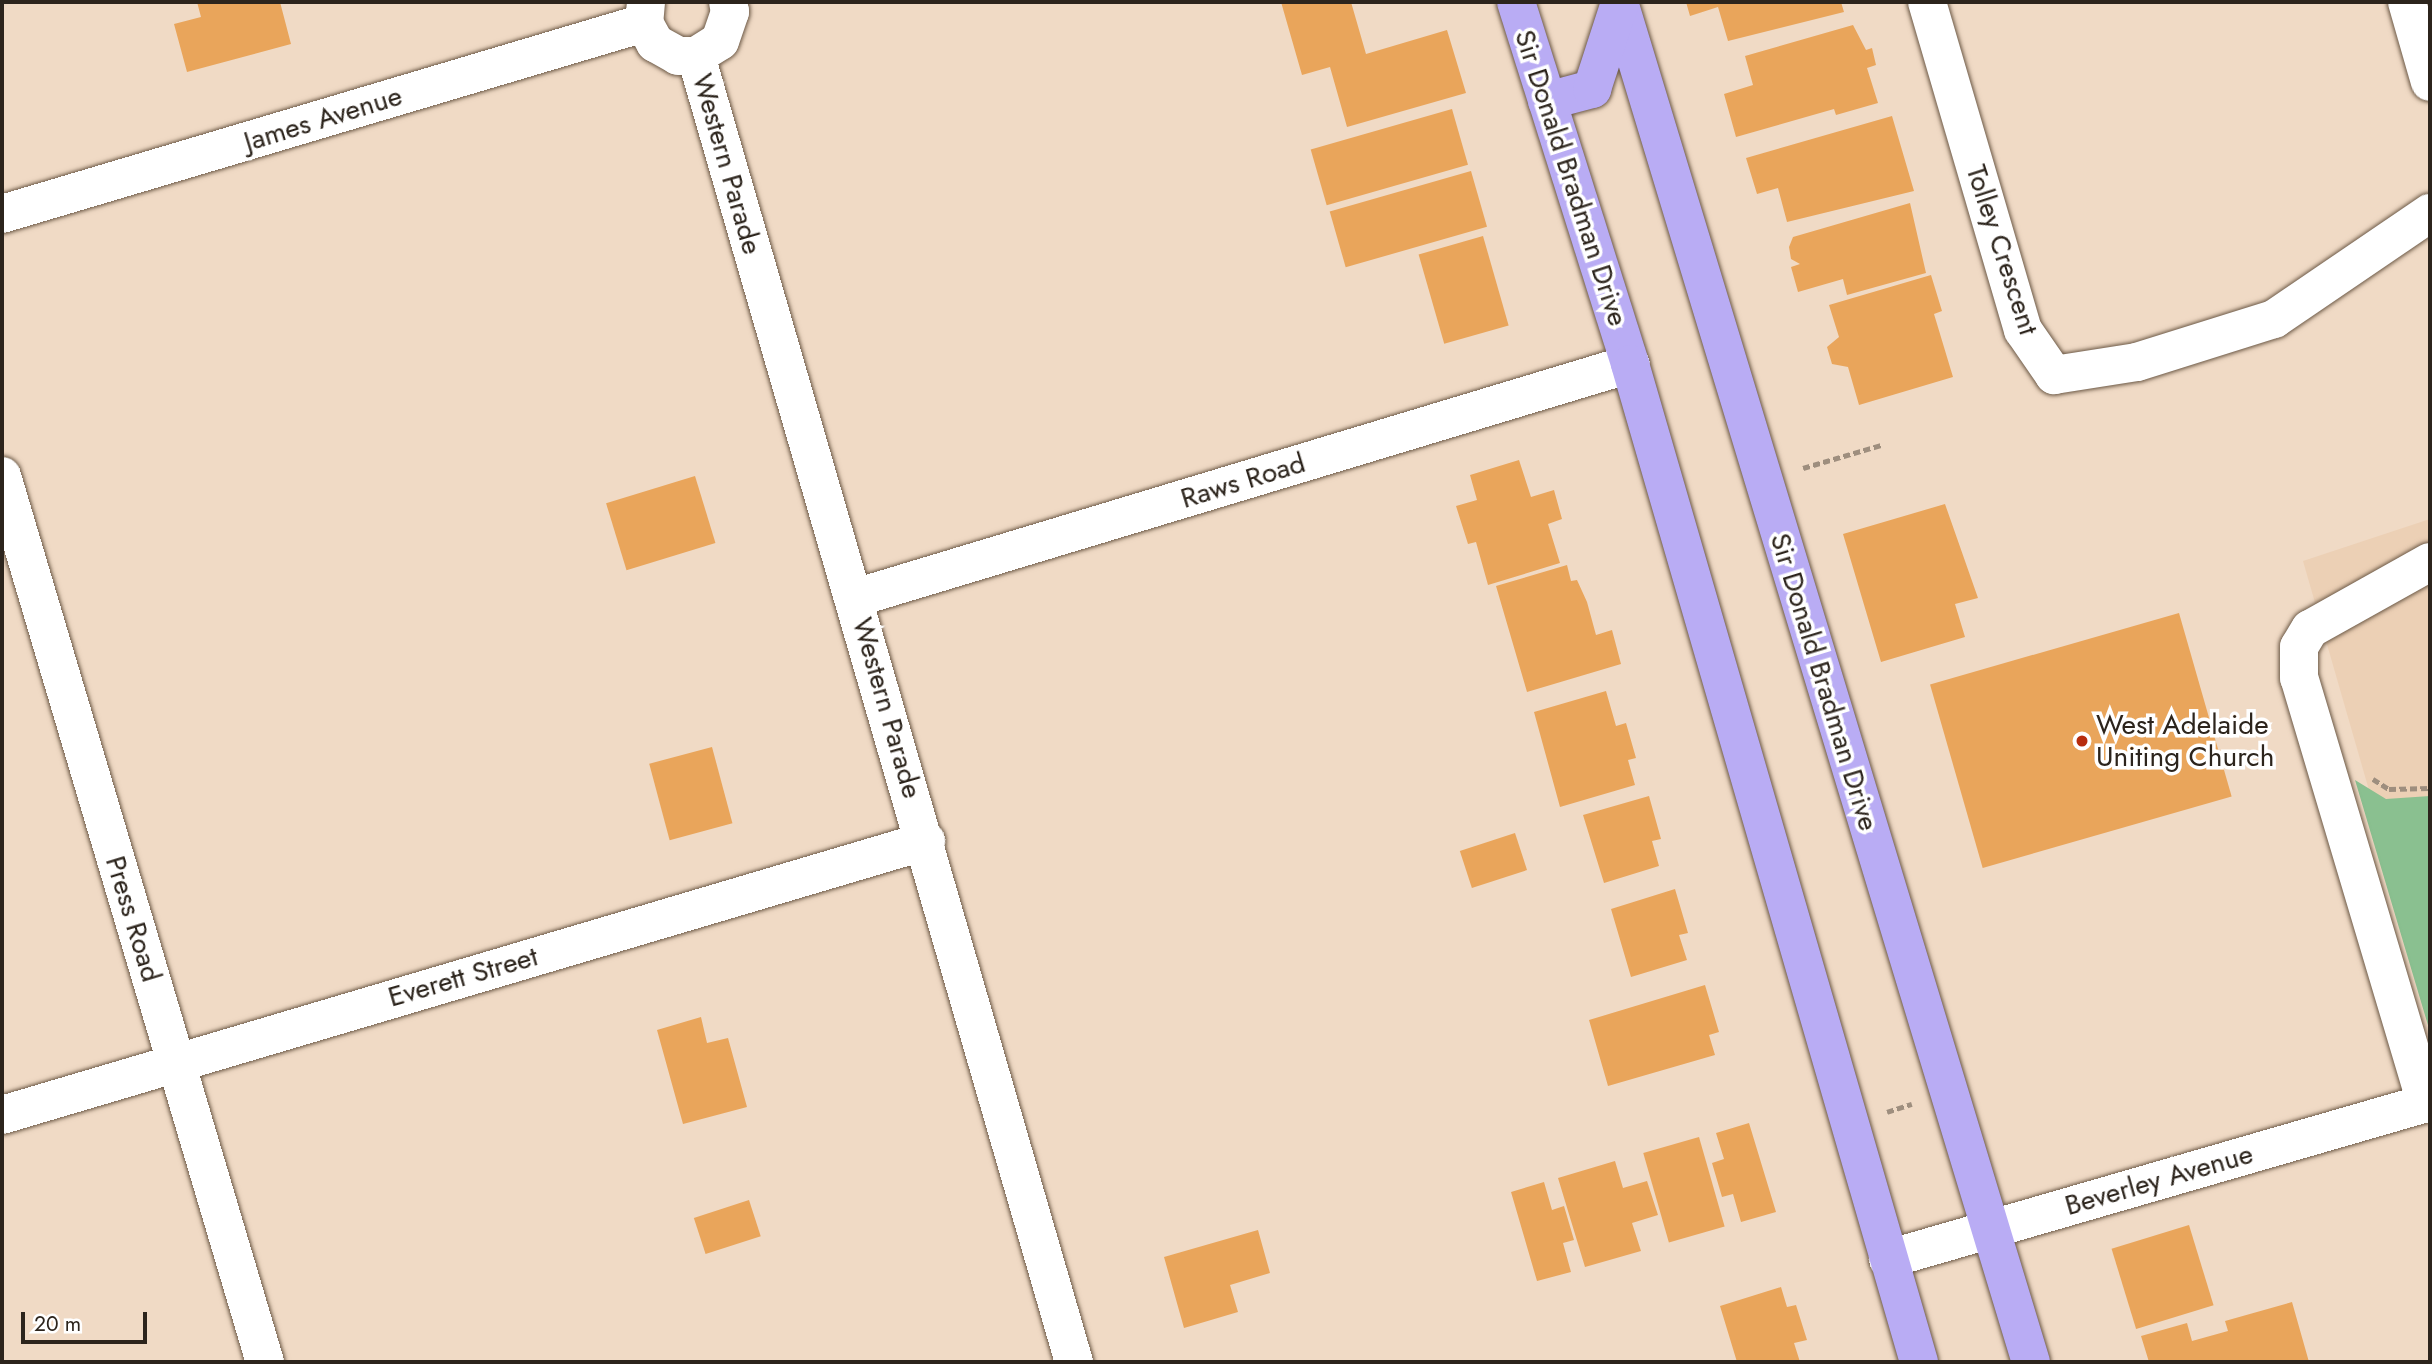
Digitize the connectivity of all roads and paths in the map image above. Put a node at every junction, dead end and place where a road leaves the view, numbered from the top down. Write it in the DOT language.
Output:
graph roads {
  1 [pos="728,2"];
  2 [pos="1516,2"];
  3 [pos="1620,2"];
  4 [pos="1927,2"];
  5 [pos="2407,2"];
  6 [pos="645,13"];
  7 [pos="695,56"];
  8 [pos="2430,82"];
  9 [pos="1547,101"];
  10 [pos="2430,213"];
  11 [pos="2,214"];
  12 [pos="1630,364"];
  13 [pos="1881,446"];
  14 [pos="2,477"];
  15 [pos="1762,480"];
  16 [pos="2430,562"];
  17 [pos="855,597"];
  18 [pos="2370,777"];
  19 [pos="2430,788"];
  20 [pos="926,841"];
  21 [pos="176,1062"];
  22 [pos="2428,1103"];
  23 [pos="1912,1104"];
  24 [pos="1886,1112"];
  25 [pos="2,1115"];
  26 [pos="1992,1228"];
  27 [pos="1888,1259"];
  28 [pos="265,1362"];
  29 [pos="1074,1362"];
  30 [pos="1919,1362"];
  31 [pos="2031,1362"];
  1 -- 7 [label="street"];
  2 -- 9 [label="main road, Sir Donald Bradman Drive"];
  3 -- 9 [label="main road"];
  3 -- 15 [label="main road, Sir Donald Bradman Drive"];
  4 -- 10 [label="street, Tolley Crescent"];
  5 -- 8 [label="street"];
  6 -- 7 [label="street"];
  6 -- 11 [label="street, James Avenue"];
  7 -- 17 [label="street, Western Parade"];
  9 -- 12 [label="main road, Sir Donald Bradman Drive"];
  12 -- 17 [label="street, Raws Road"];
  12 -- 27 [label="main road, Sir Donald Bradman Drive"];
  13 -- 15 [label="path"];
  14 -- 21 [label="street, Press Road"];
  15 -- 26 [label="main road, Sir Donald Bradman Drive"];
  16 -- 22 [label="street"];
  17 -- 20 [label="street, Western Parade"];
  18 -- 19 [label="path"];
  20 -- 21 [label="street, Everett Street"];
  20 -- 29 [label="street, Western Parade"];
  21 -- 25 [label="street, Everett Street"];
  21 -- 28 [label="street, Press Road"];
  22 -- 26 [label="street, Beverley Avenue"];
  23 -- 24 [label="path"];
  26 -- 27 [label="street, Beverley Avenue"];
  26 -- 31 [label="main road, Sir Donald Bradman Drive"];
  27 -- 30 [label="main road, Sir Donald Bradman Drive"];
}
